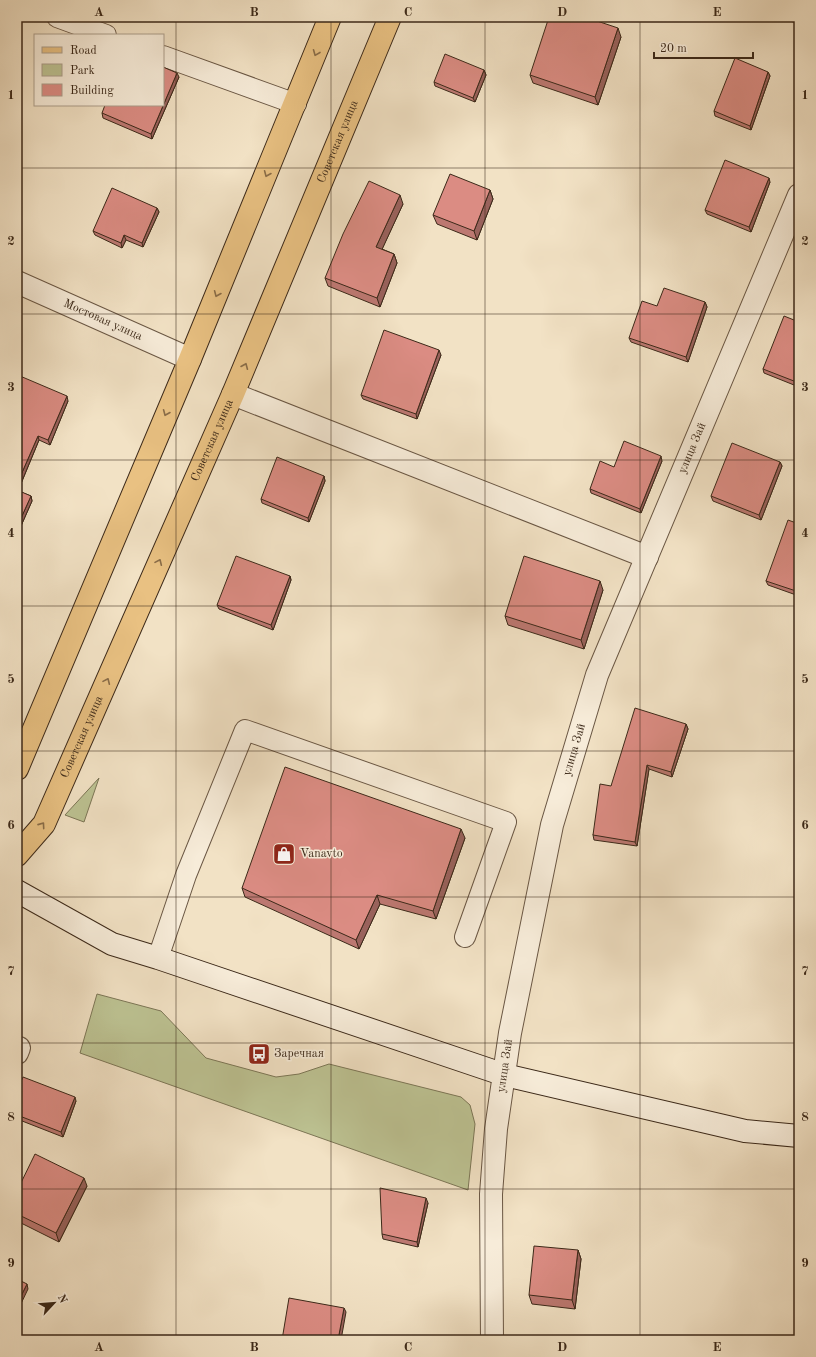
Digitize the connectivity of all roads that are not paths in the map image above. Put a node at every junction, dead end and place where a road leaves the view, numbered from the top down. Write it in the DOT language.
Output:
graph roads {
  1 [pos="57,17"];
  2 [pos="330,17"];
  3 [pos="390,17"];
  4 [pos="103,34"];
  5 [pos="164,56"];
  6 [pos="296,104"];
  7 [pos="799,195"];
  8 [pos="17,282"];
  9 [pos="190,359"];
  10 [pos="233,394"];
  11 [pos="647,557"];
  12 [pos="17,769"];
  13 [pos="17,854"];
  14 [pos="17,891"];
  15 [pos="466,937"];
  16 [pos="158,958"];
  17 [pos="505,1075"];
  18 [pos="799,1136"];
  19 [pos="492,1340"];
  1 -- 4 [label="lane"];
  2 -- 6 [label="main road, one-way"];
  10 -- 3 [label="main road, Советская улица, one-way"];
  5 -- 6 [label="lane"];
  6 -- 9 [label="main road, one-way"];
  7 -- 11 [label="street, улица Зай"];
  8 -- 9 [label="street, Мостовая улица"];
  9 -- 12 [label="main road, one-way"];
  10 -- 11 [label="street"];
  13 -- 10 [label="main road, Советская улица, one-way"];
  11 -- 17 [label="street, улица Зай"];
  14 -- 16 [label="street"];
  15 -- 16 [label="lane"];
  16 -- 17 [label="street"];
  17 -- 18 [label="street"];
  17 -- 19 [label="street, улица Зай"];
}
